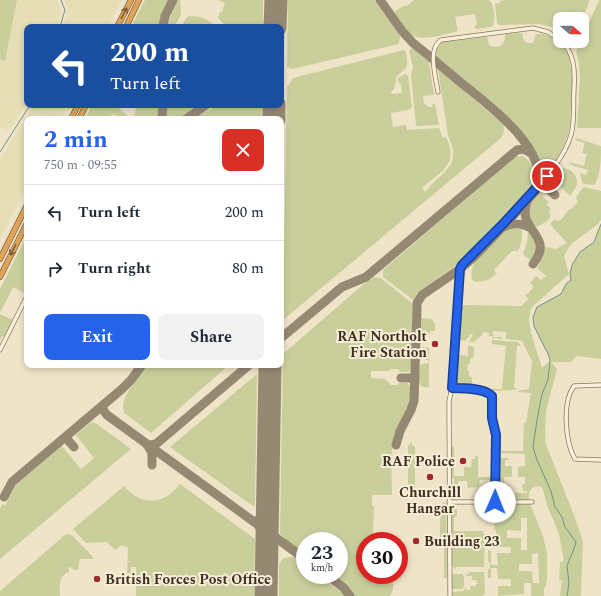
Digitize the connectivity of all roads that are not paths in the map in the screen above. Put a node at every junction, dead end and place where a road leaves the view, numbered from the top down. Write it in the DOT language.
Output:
graph roads {
  1 [pos="130,0"];
  2 [pos="139,0"];
  3 [pos="118,24"];
  4 [pos="127,24"];
  5 [pos="553,35"];
  6 [pos="567,48"];
  7 [pos="438,92"];
  8 [pos="24,212"];
  9 [pos="24,229"];
  10 [pos="0,259"];
  11 [pos="0,276"];
  12 [pos="24,302"];
  13 [pos="0,350"];
  14 [pos="601,385"];
  15 [pos="452,388"];
  16 [pos="601,460"];
  17 [pos="449,502"];
  18 [pos="495,502"];
  19 [pos="532,502"];
  20 [pos="450,596"];
  3 -- 1 [label="highway, one-way"];
  2 -- 4 [label="highway"];
  5 -- 7 [label="street"];
  6 -- 15 [label="street"];
  8 -- 10 [label="highway"];
  9 -- 11 [label="highway, one-way"];
  12 -- 13 [label="street"];
  14 -- 16 [label="street"];
  15 -- 17 [label="street"];
  15 -- 18 [label="street"];
  17 -- 18 [label="street"];
  17 -- 20 [label="street"];
  18 -- 19 [label="street"];
}
